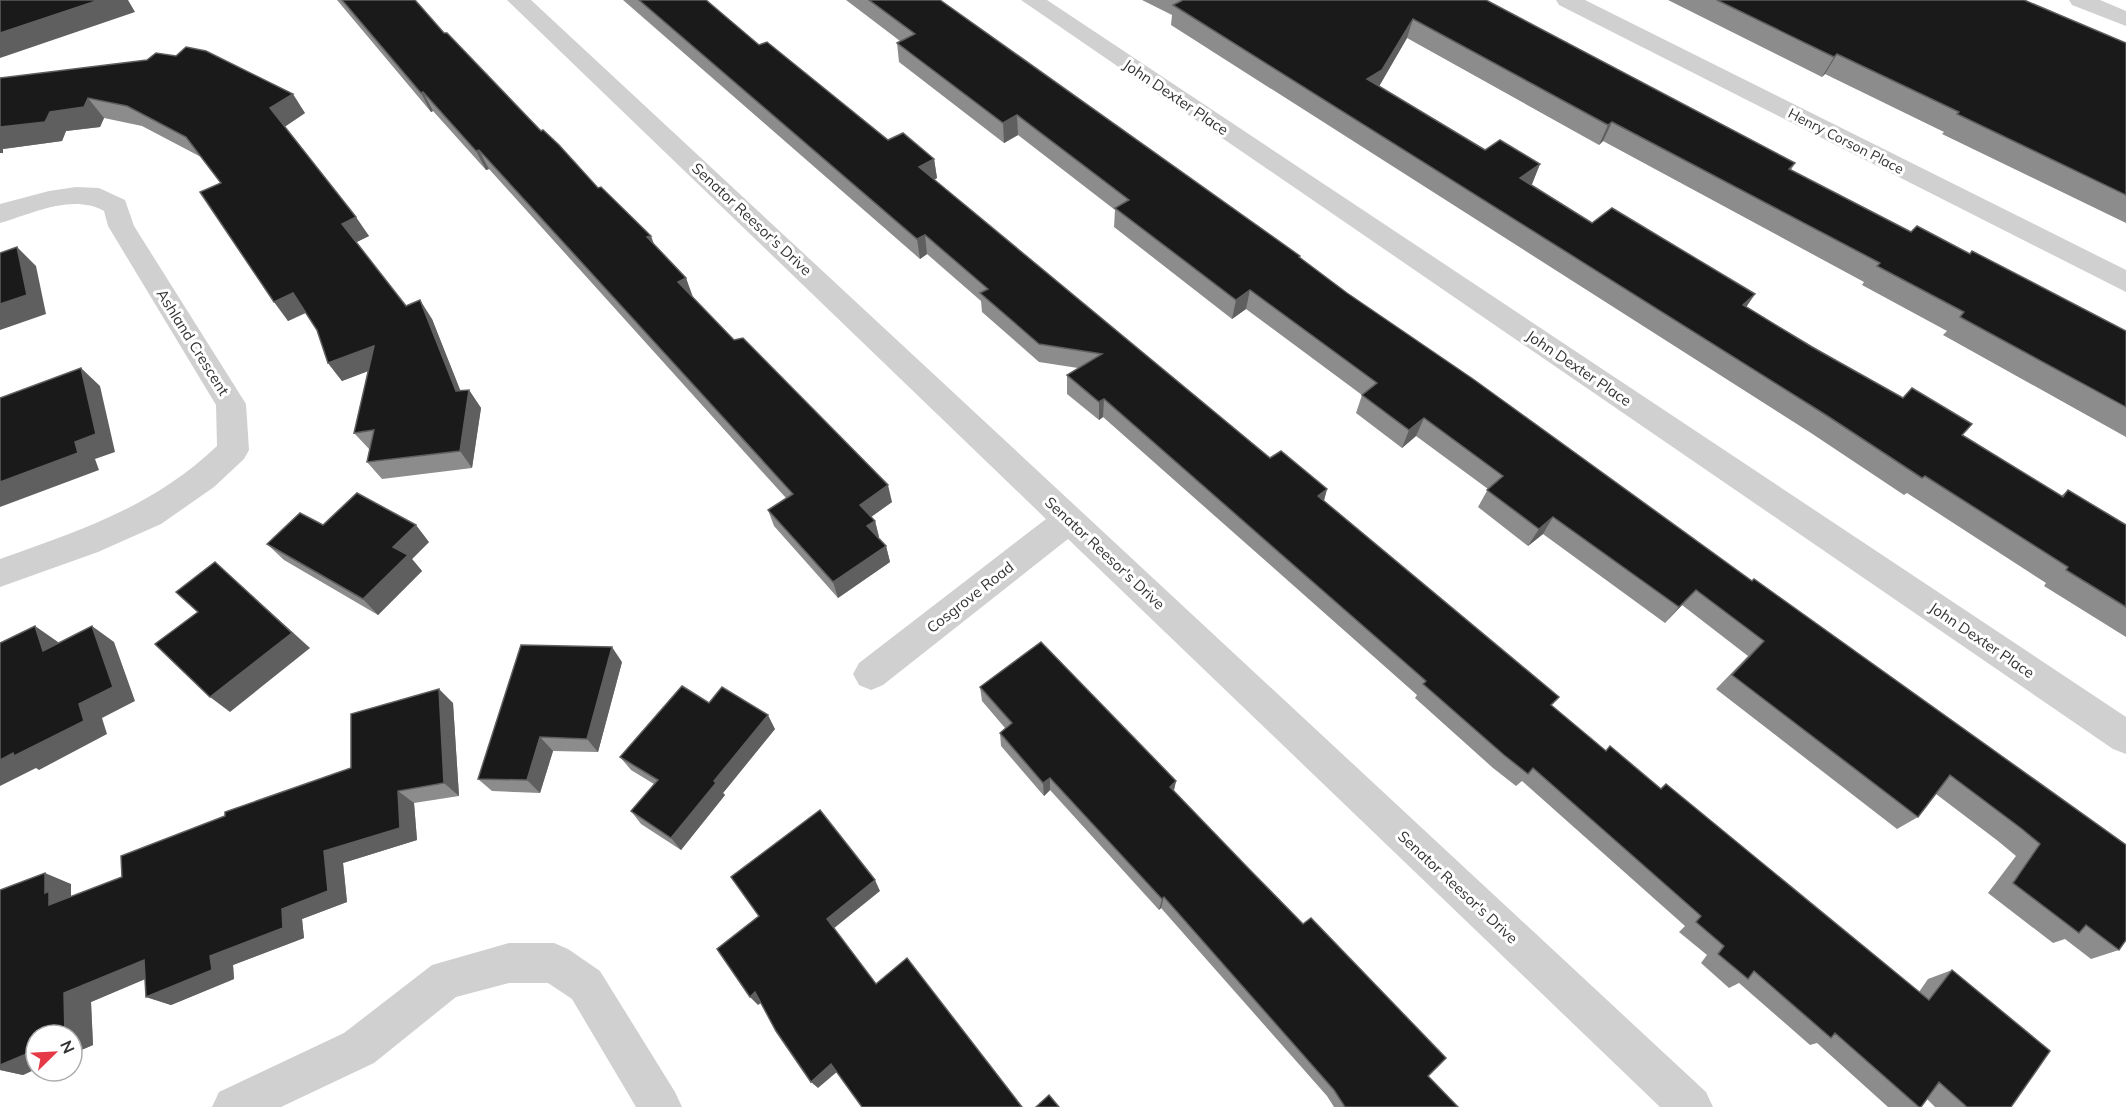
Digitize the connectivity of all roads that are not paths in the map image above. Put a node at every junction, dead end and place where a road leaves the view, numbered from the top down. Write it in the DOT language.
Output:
graph roads {
  1 [pos="519,0"];
  2 [pos="1032,0"];
  3 [pos="1567,0"];
  4 [pos="2080,0"];
  5 [pos="2126,19"];
  6 [pos="0,214"];
  7 [pos="2126,282"];
  8 [pos="1070,519"];
  9 [pos="0,573"];
  10 [pos="871,674"];
  11 [pos="2126,737"];
  12 [pos="234,1107"];
  13 [pos="660,1107"];
  14 [pos="1691,1107"];
  1 -- 8 [label="street, Senator Reesor's Drive"];
  2 -- 11 [label="street, John Dexter Place"];
  3 -- 7 [label="street, Henry Corson Place"];
  4 -- 5 [label="street"];
  6 -- 9 [label="street, Ashland Crescent"];
  8 -- 10 [label="street, Cosgrove Road"];
  8 -- 14 [label="street, Senator Reesor's Drive"];
  12 -- 13 [label="street"];
}
